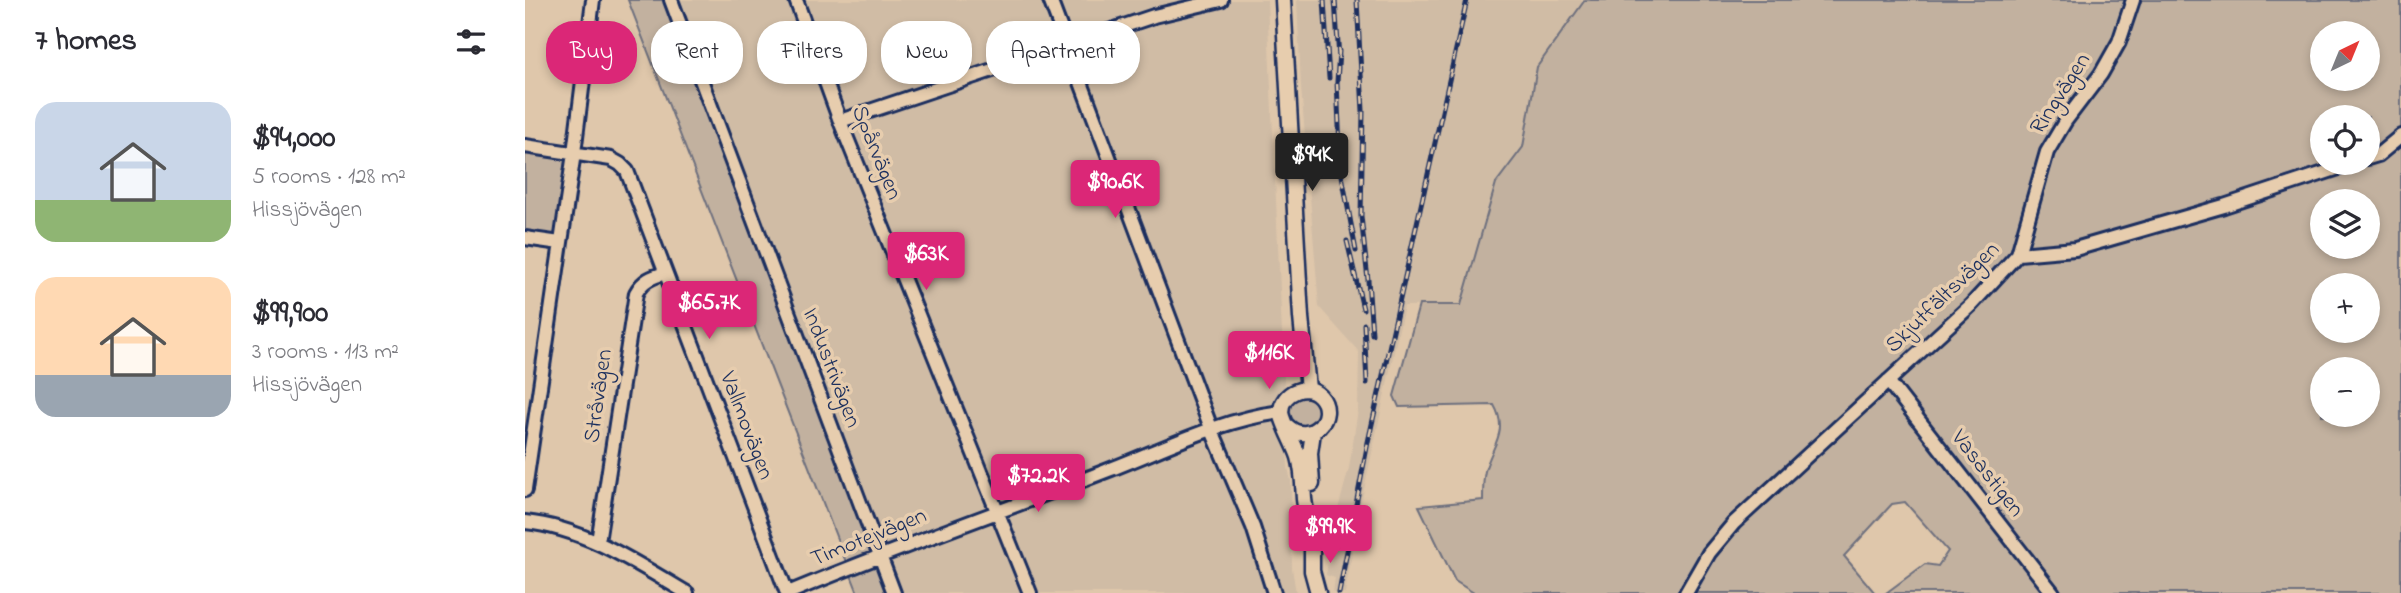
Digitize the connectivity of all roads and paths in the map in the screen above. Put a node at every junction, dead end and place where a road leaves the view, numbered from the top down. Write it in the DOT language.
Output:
graph roads {
  1 [pos="593,0"];
  2 [pos="671,0"];
  3 [pos="796,0"];
  4 [pos="1050,0"];
  5 [pos="1221,0"];
  6 [pos="1283,0"];
  7 [pos="2133,0"];
  8 [pos="1058,21"];
  9 [pos="1140,21"];
  10 [pos="986,72"];
  11 [pos="1082,84"];
  12 [pos="840,121"];
  13 [pos="2401,136"];
  14 [pos="525,146"];
  15 [pos="574,153"];
  16 [pos="2380,153"];
  17 [pos="2318,175"];
  18 [pos="525,238"];
  19 [pos="560,243"];
  20 [pos="2018,254"];
  21 [pos="665,273"];
  22 [pos="1888,381"];
  23 [pos="1308,389"];
  24 [pos="1284,419"];
  25 [pos="1211,428"];
  26 [pos="1313,432"];
  27 [pos="525,490"];
  28 [pos="997,511"];
  29 [pos="525,522"];
  30 [pos="598,542"];
  31 [pos="1311,542"];
  32 [pos="879,555"];
  33 [pos="687,593"];
  34 [pos="788,593"];
  35 [pos="894,593"];
  36 [pos="1030,593"];
  37 [pos="1274,593"];
  38 [pos="1318,593"];
  39 [pos="1686,593"];
  40 [pos="2053,593"];
  1 -- 15 [label="street"];
  2 -- 32 [label="street, Industrivägen"];
  3 -- 12 [label="street, Spårvägen"];
  4 -- 8 [label="street"];
  5 -- 9 [label="street"];
  6 -- 23 [label="main road"];
  7 -- 20 [label="street, Ringvägen"];
  10 -- 12 [label="street"];
  11 -- 25 [label="street"];
  12 -- 28 [label="street, Spårvägen"];
  13 -- 16 [label="street"];
  14 -- 15 [label="street, Vallmovägen"];
  15 -- 19 [label="street"];
  15 -- 21 [label="street, Vallmovägen"];
  17 -- 20 [label="street, Skjutfältsvägen"];
  18 -- 19 [label="street"];
  19 -- 27 [label="street"];
  20 -- 22 [label="street, Skjutfältsvägen"];
  21 -- 30 [label="street, Stråvägen"];
  21 -- 34 [label="street, Vallmovägen"];
  22 -- 39 [label="street, Skjutfältsvägen"];
  22 -- 40 [label="street, Vasastigen"];
  23 -- 24 [label="main road"];
  23 -- 26 [label="main road"];
  24 -- 25 [label="street, Timotejvägen"];
  24 -- 26 [label="main road"];
  24 -- 31 [label="main road"];
  25 -- 28 [label="street, Timotejvägen"];
  25 -- 37 [label="street"];
  26 -- 31 [label="main road"];
  28 -- 32 [label="street, Timotejvägen"];
  28 -- 36 [label="street, Spårvägen"];
  29 -- 30 [label="street"];
  30 -- 33 [label="street"];
  31 -- 38 [label="main road"];
  32 -- 34 [label="street, Timotejvägen"];
  32 -- 35 [label="street, Industrivägen"];
}
